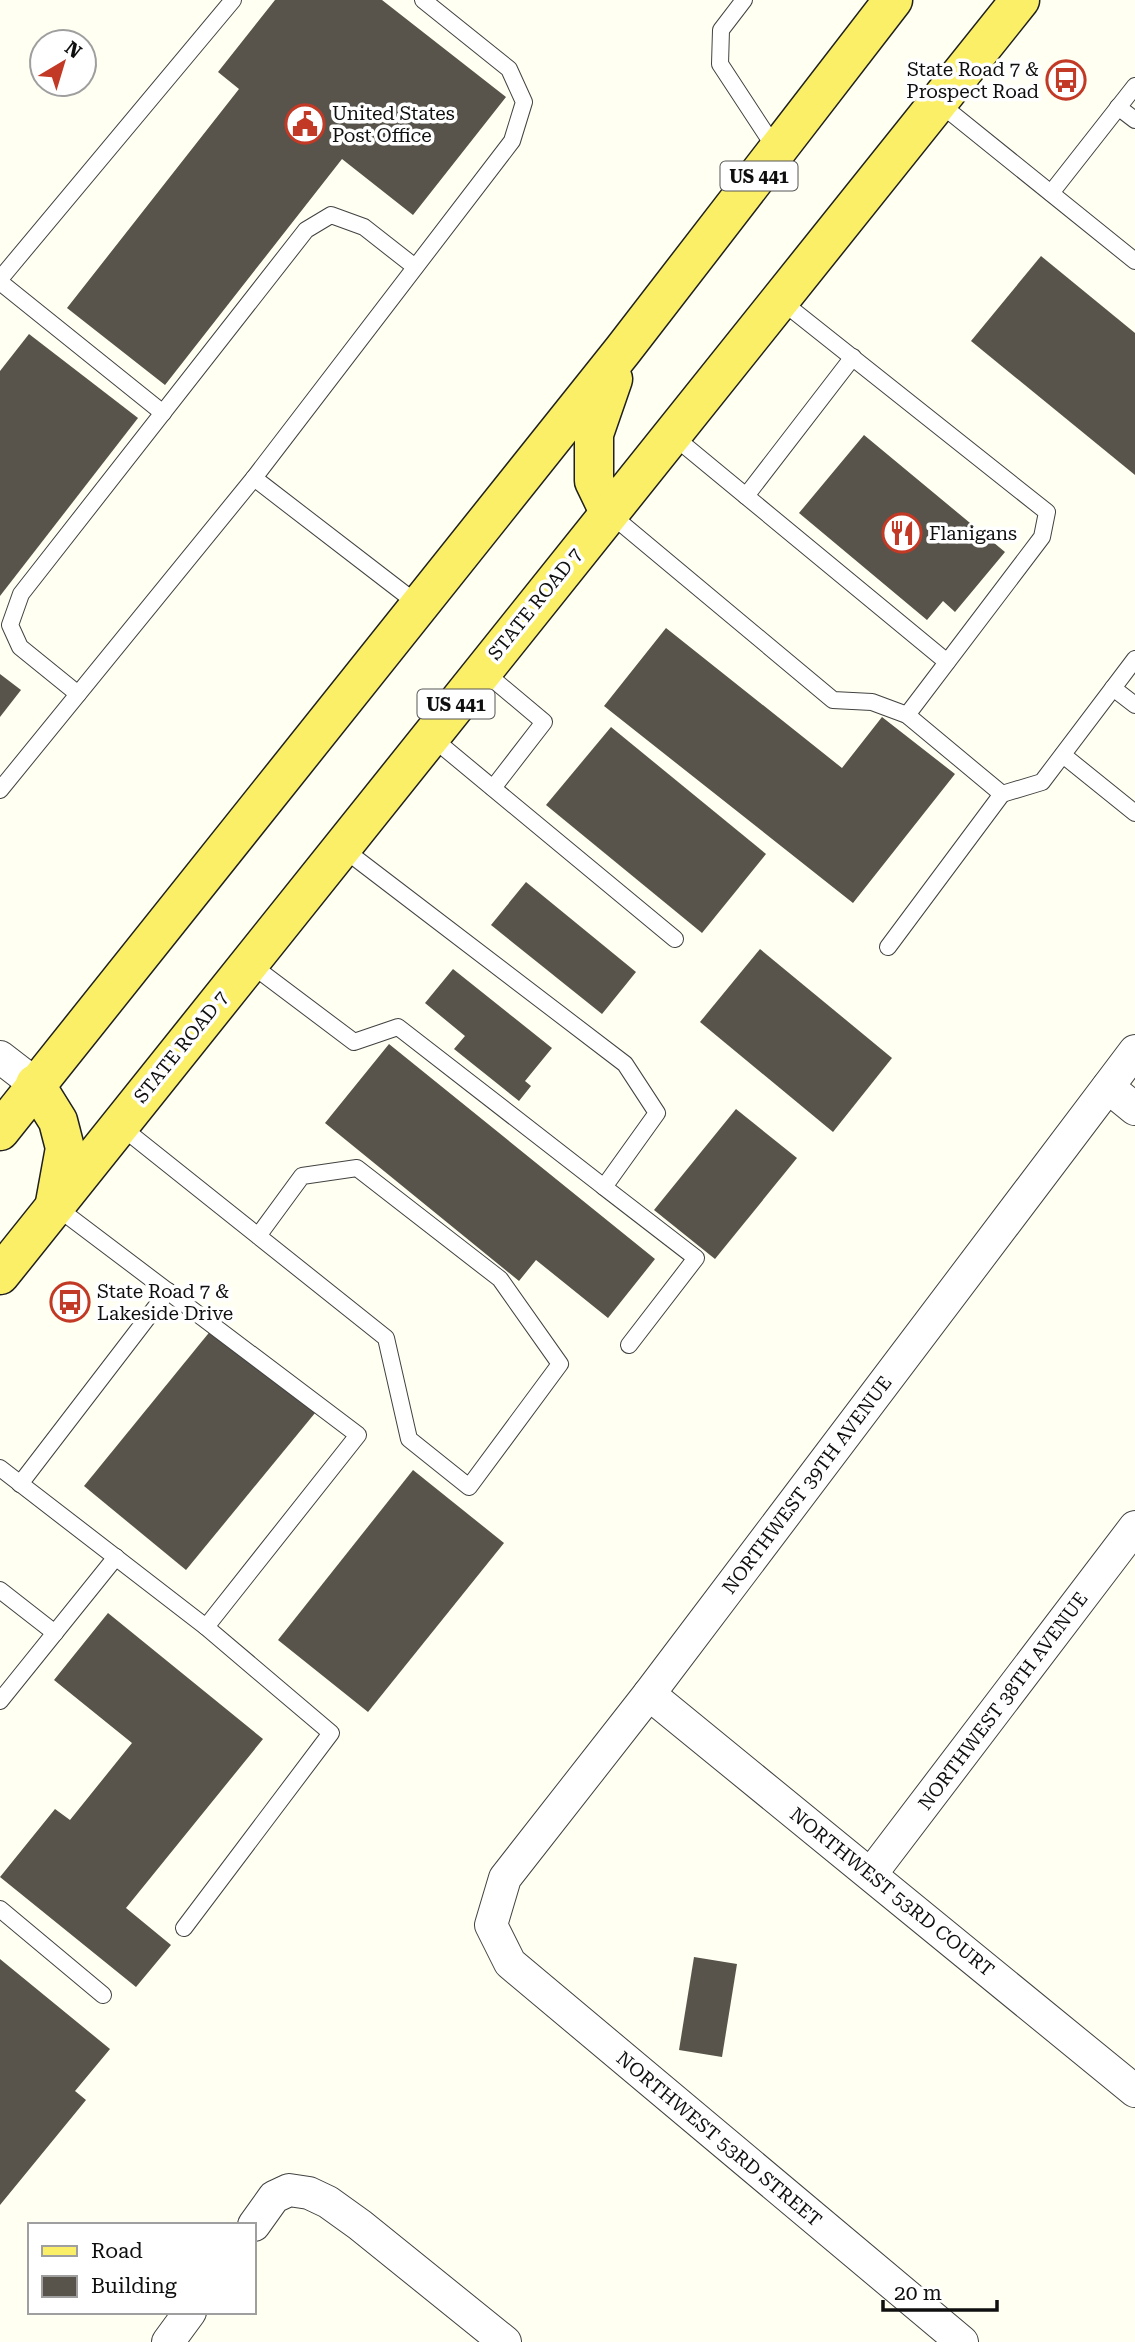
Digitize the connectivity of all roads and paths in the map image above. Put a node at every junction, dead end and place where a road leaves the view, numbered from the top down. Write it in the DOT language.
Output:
graph roads {
  1 [pos="233,0"];
  2 [pos="423,0"];
  3 [pos="744,0"];
  4 [pos="893,0"];
  5 [pos="1020,0"];
  6 [pos="1135,86"];
  7 [pos="939,103"];
  8 [pos="1118,107"];
  9 [pos="1135,120"];
  10 [pos="778,152"];
  11 [pos="1051,193"];
  12 [pos="1135,261"];
  13 [pos="415,267"];
  14 [pos="0,281"];
  15 [pos="780,300"];
  16 [pos="623,350"];
  17 [pos="853,357"];
  18 [pos="163,413"];
  19 [pos="672,435"];
  20 [pos="254,478"];
  21 [pos="746,496"];
  22 [pos="608,512"];
  23 [pos="419,605"];
  24 [pos="1135,659"];
  25 [pos="947,662"];
  26 [pos="482,670"];
  27 [pos="1113,688"];
  28 [pos="78,694"];
  29 [pos="1135,705"];
  30 [pos="907,715"];
  31 [pos="430,736"];
  32 [pos="1063,755"];
  33 [pos="493,788"];
  34 [pos="0,790"];
  35 [pos="1002,794"];
  36 [pos="1135,813"];
  37 [pos="341,847"];
  38 [pos="675,939"];
  39 [pos="888,947"];
  40 [pos="249,963"];
  41 [pos="1135,1051"];
  42 [pos="0,1057"];
  43 [pos="35,1084"];
  44 [pos="1108,1087"];
  45 [pos="1135,1109"];
  46 [pos="119,1125"];
  47 [pos="0,1131"];
  48 [pos="604,1187"];
  49 [pos="55,1206"];
  50 [pos="258,1236"];
  51 [pos="0,1275"];
  52 [pos="168,1291"];
  53 [pos="629,1345"];
  54 [pos="0,1468"];
  55 [pos="20,1484"];
  56 [pos="1135,1527"];
  57 [pos="116,1558"];
  58 [pos="0,1590"];
  59 [pos="206,1627"];
  60 [pos="55,1633"];
  61 [pos="649,1694"];
  62 [pos="0,1702"];
  63 [pos="871,1874"];
  64 [pos="0,1909"];
  65 [pos="491,1925"];
  66 [pos="184,1928"];
  67 [pos="103,1995"];
  68 [pos="1135,2091"];
  69 [pos="255,2223"];
  70 [pos="189,2314"];
  71 [pos="168,2342"];
  72 [pos="505,2342"];
  73 [pos="962,2342"];
  1 -- 14 [label="lane"];
  2 -- 13 [label="lane"];
  3 -- 10 [label="lane"];
  4 -- 10 [label="main road, US 441"];
  5 -- 7 [label="main road, STATE ROAD 7 / US 441"];
  6 -- 8 [label="lane"];
  7 -- 11 [label="lane"];
  7 -- 15 [label="main road, STATE ROAD 7 / US 441"];
  8 -- 9 [label="lane"];
  8 -- 11 [label="lane"];
  10 -- 16 [label="main road, US 441"];
  11 -- 12 [label="lane"];
  13 -- 18 [label="lane"];
  13 -- 20 [label="lane"];
  14 -- 18 [label="lane"];
  15 -- 17 [label="lane"];
  15 -- 19 [label="main road, STATE ROAD 7 / US 441"];
  16 -- 22 [label="main road"];
  16 -- 23 [label="main road, US 441"];
  17 -- 21 [label="lane"];
  17 -- 25 [label="lane"];
  18 -- 28 [label="lane"];
  19 -- 21 [label="lane"];
  19 -- 22 [label="main road, STATE ROAD 7 / US 441"];
  20 -- 23 [label="lane"];
  20 -- 28 [label="lane"];
  21 -- 25 [label="lane"];
  22 -- 26 [label="main road, STATE ROAD 7 / US 441"];
  22 -- 30 [label="lane"];
  23 -- 43 [label="main road, US 441"];
  24 -- 27 [label="lane"];
  25 -- 30 [label="lane"];
  26 -- 31 [label="main road, STATE ROAD 7 / US 441"];
  26 -- 33 [label="lane"];
  27 -- 29 [label="lane"];
  27 -- 32 [label="lane"];
  28 -- 34 [label="lane"];
  30 -- 35 [label="lane"];
  31 -- 33 [label="lane"];
  31 -- 37 [label="main road, STATE ROAD 7 / US 441"];
  32 -- 35 [label="lane"];
  32 -- 36 [label="lane"];
  33 -- 38 [label="lane"];
  35 -- 39 [label="lane"];
  37 -- 40 [label="main road, STATE ROAD 7 / US 441"];
  37 -- 48 [label="lane"];
  40 -- 46 [label="main road, STATE ROAD 7 / US 441"];
  40 -- 48 [label="lane"];
  41 -- 44 [label="street, NORTHWEST 39TH AVENUE"];
  42 -- 43 [label="street"];
  43 -- 47 [label="main road, US 441"];
  43 -- 49 [label="main road"];
  44 -- 45 [label="street"];
  44 -- 61 [label="street, NORTHWEST 39TH AVENUE"];
  46 -- 49 [label="main road, STATE ROAD 7 / US 441"];
  46 -- 50 [label="lane"];
  48 -- 53 [label="lane"];
  49 -- 51 [label="main road, STATE ROAD 7 / US 441"];
  49 -- 52 [label="lane"];
  50 -- 50 [label="lane"];
  52 -- 55 [label="lane"];
  52 -- 59 [label="lane"];
  54 -- 55 [label="lane"];
  55 -- 57 [label="lane"];
  56 -- 63 [label="street, NORTHWEST 38TH AVENUE"];
  57 -- 59 [label="lane"];
  57 -- 60 [label="lane"];
  58 -- 60 [label="lane"];
  59 -- 66 [label="lane"];
  60 -- 62 [label="lane"];
  61 -- 63 [label="street, NORTHWEST 53RD COURT"];
  61 -- 65 [label="street, NORTHWEST 39TH AVENUE"];
  63 -- 68 [label="street, NORTHWEST 53RD COURT"];
  64 -- 67 [label="lane"];
  65 -- 73 [label="street, NORTHWEST 53RD STREET"];
  69 -- 72 [label="street"];
  70 -- 71 [label="street"];
}
